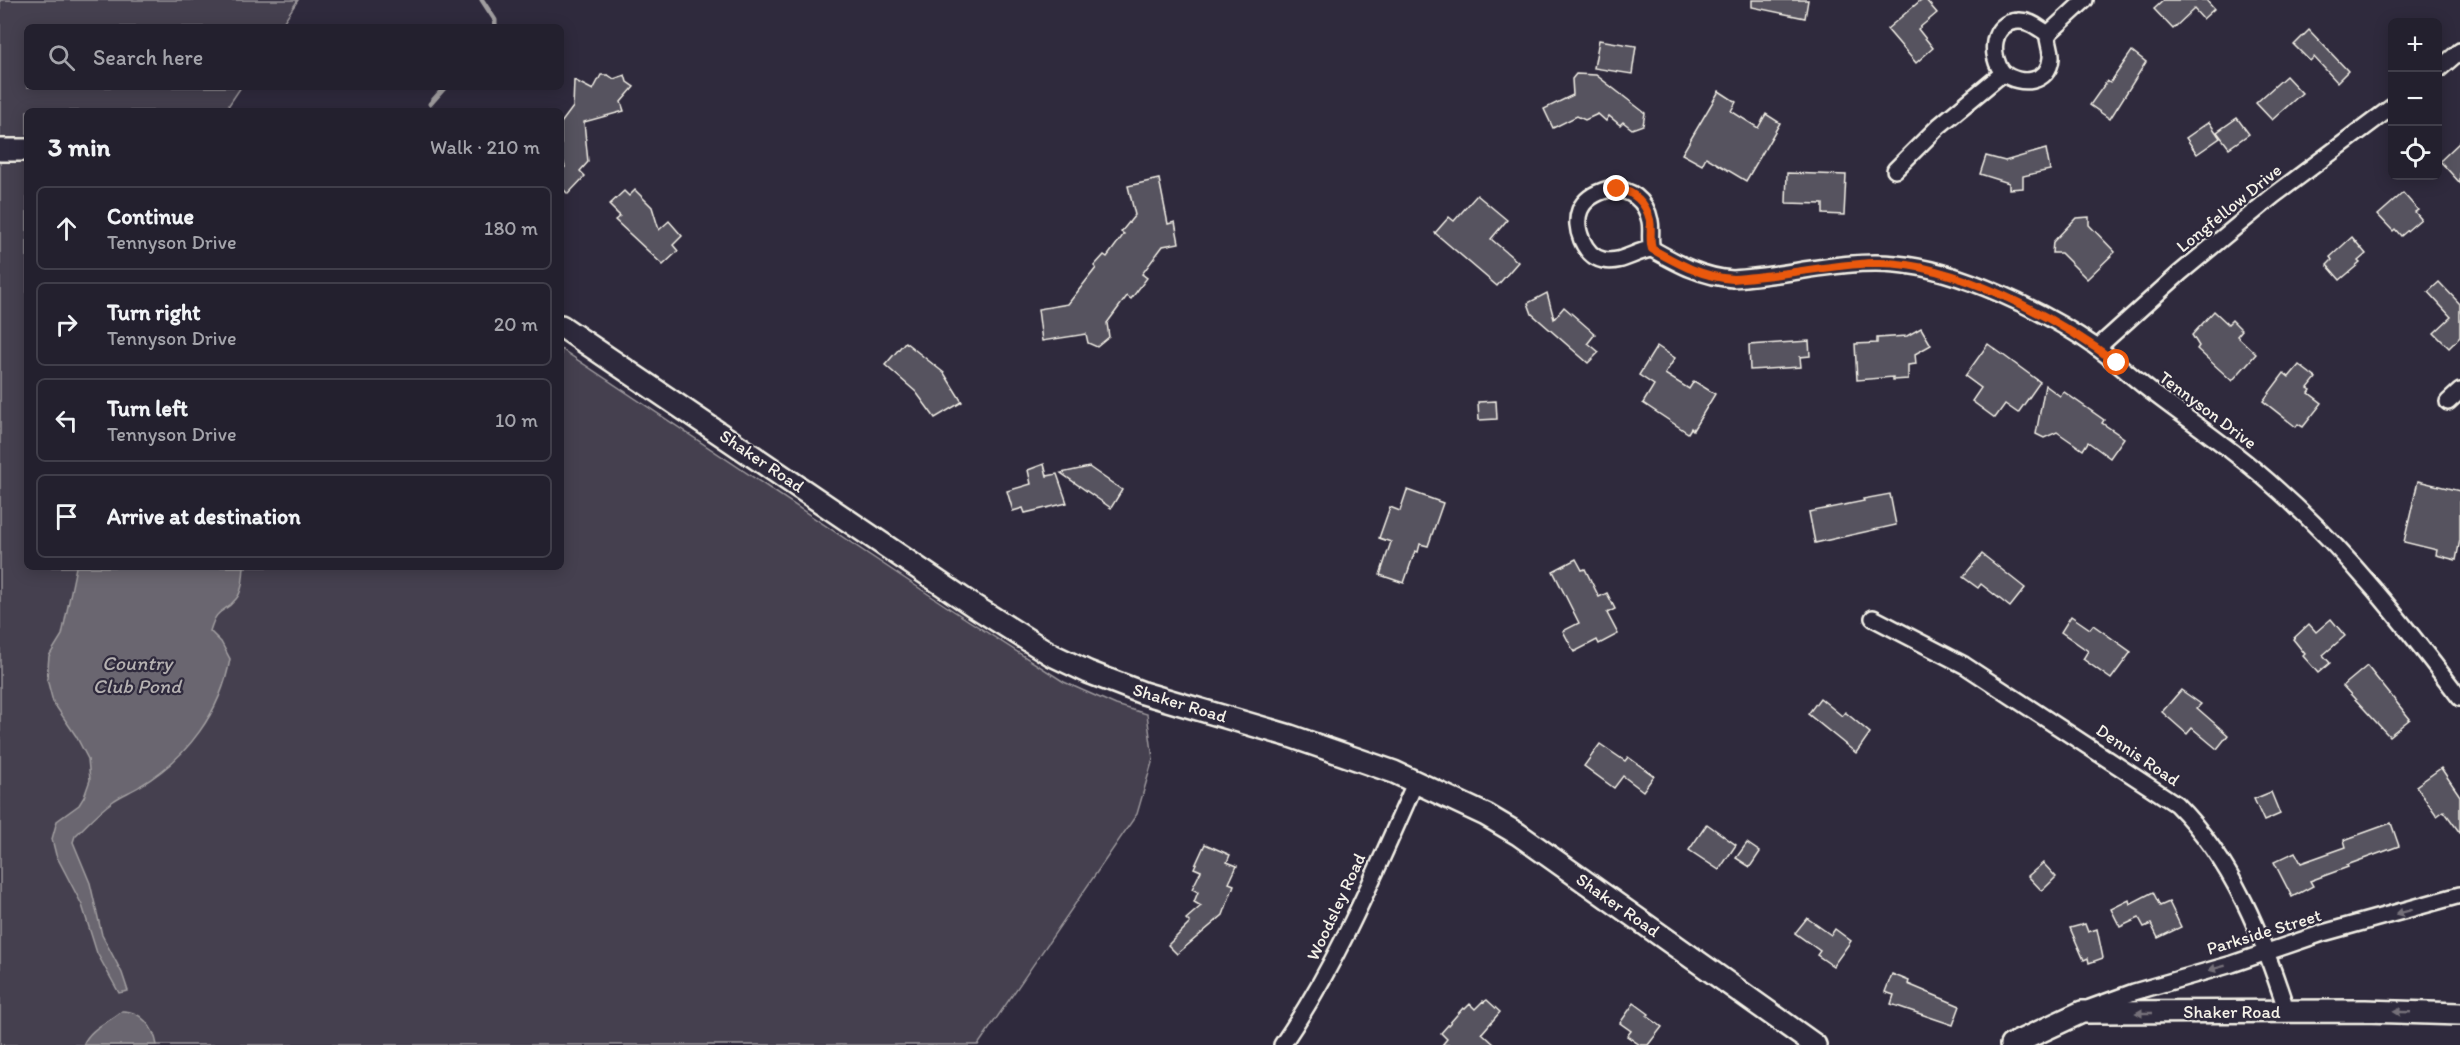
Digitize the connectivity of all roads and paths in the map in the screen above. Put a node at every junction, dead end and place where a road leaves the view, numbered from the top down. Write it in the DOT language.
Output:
graph roads {
  1 [pos="2085,0"];
  2 [pos="2048,34"];
  3 [pos="2460,51"];
  4 [pos="2442,67"];
  5 [pos="2003,73"];
  6 [pos="2388,110"];
  7 [pos="0,150"];
  8 [pos="24,150"];
  9 [pos="1895,170"];
  10 [pos="1652,249"];
  11 [pos="564,328"];
  12 [pos="2097,348"];
  13 [pos="2460,391"];
  14 [pos="2448,402"];
  15 [pos="1873,618"];
  16 [pos="2460,698"];
  17 [pos="1416,781"];
  18 [pos="2460,895"];
  19 [pos="2268,952"];
  20 [pos="2082,1012"];
  21 [pos="2287,1012"];
  22 [pos="2460,1014"];
  23 [pos="1282,1045"];
  24 [pos="1815,1045"];
  25 [pos="2011,1045"];
  1 -- 2 [label="street"];
  2 -- 5 [label="street"];
  2 -- 5 [label="street"];
  3 -- 4 [label="street"];
  5 -- 9 [label="street"];
  6 -- 12 [label="street, Longfellow Drive"];
  7 -- 8 [label="main road"];
  10 -- 10 [label="street"];
  10 -- 12 [label="street, Tennyson Drive"];
  11 -- 17 [label="main road, Shaker Road"];
  12 -- 16 [label="street, Tennyson Drive"];
  13 -- 14 [label="street"];
  15 -- 19 [label="street, Dennis Road"];
  17 -- 23 [label="street, Woodsley Road"];
  17 -- 24 [label="main road, Shaker Road"];
  18 -- 19 [label="street, Parkside Street, one-way"];
  19 -- 20 [label="street, Parkside Street, one-way"];
  19 -- 21 [label="street, Dennis Road"];
  21 -- 20 [label="main road, Shaker Road, one-way"];
  20 -- 25 [label="main road, Shaker Road"];
  22 -- 21 [label="main road, Shaker Road, one-way"];
}
